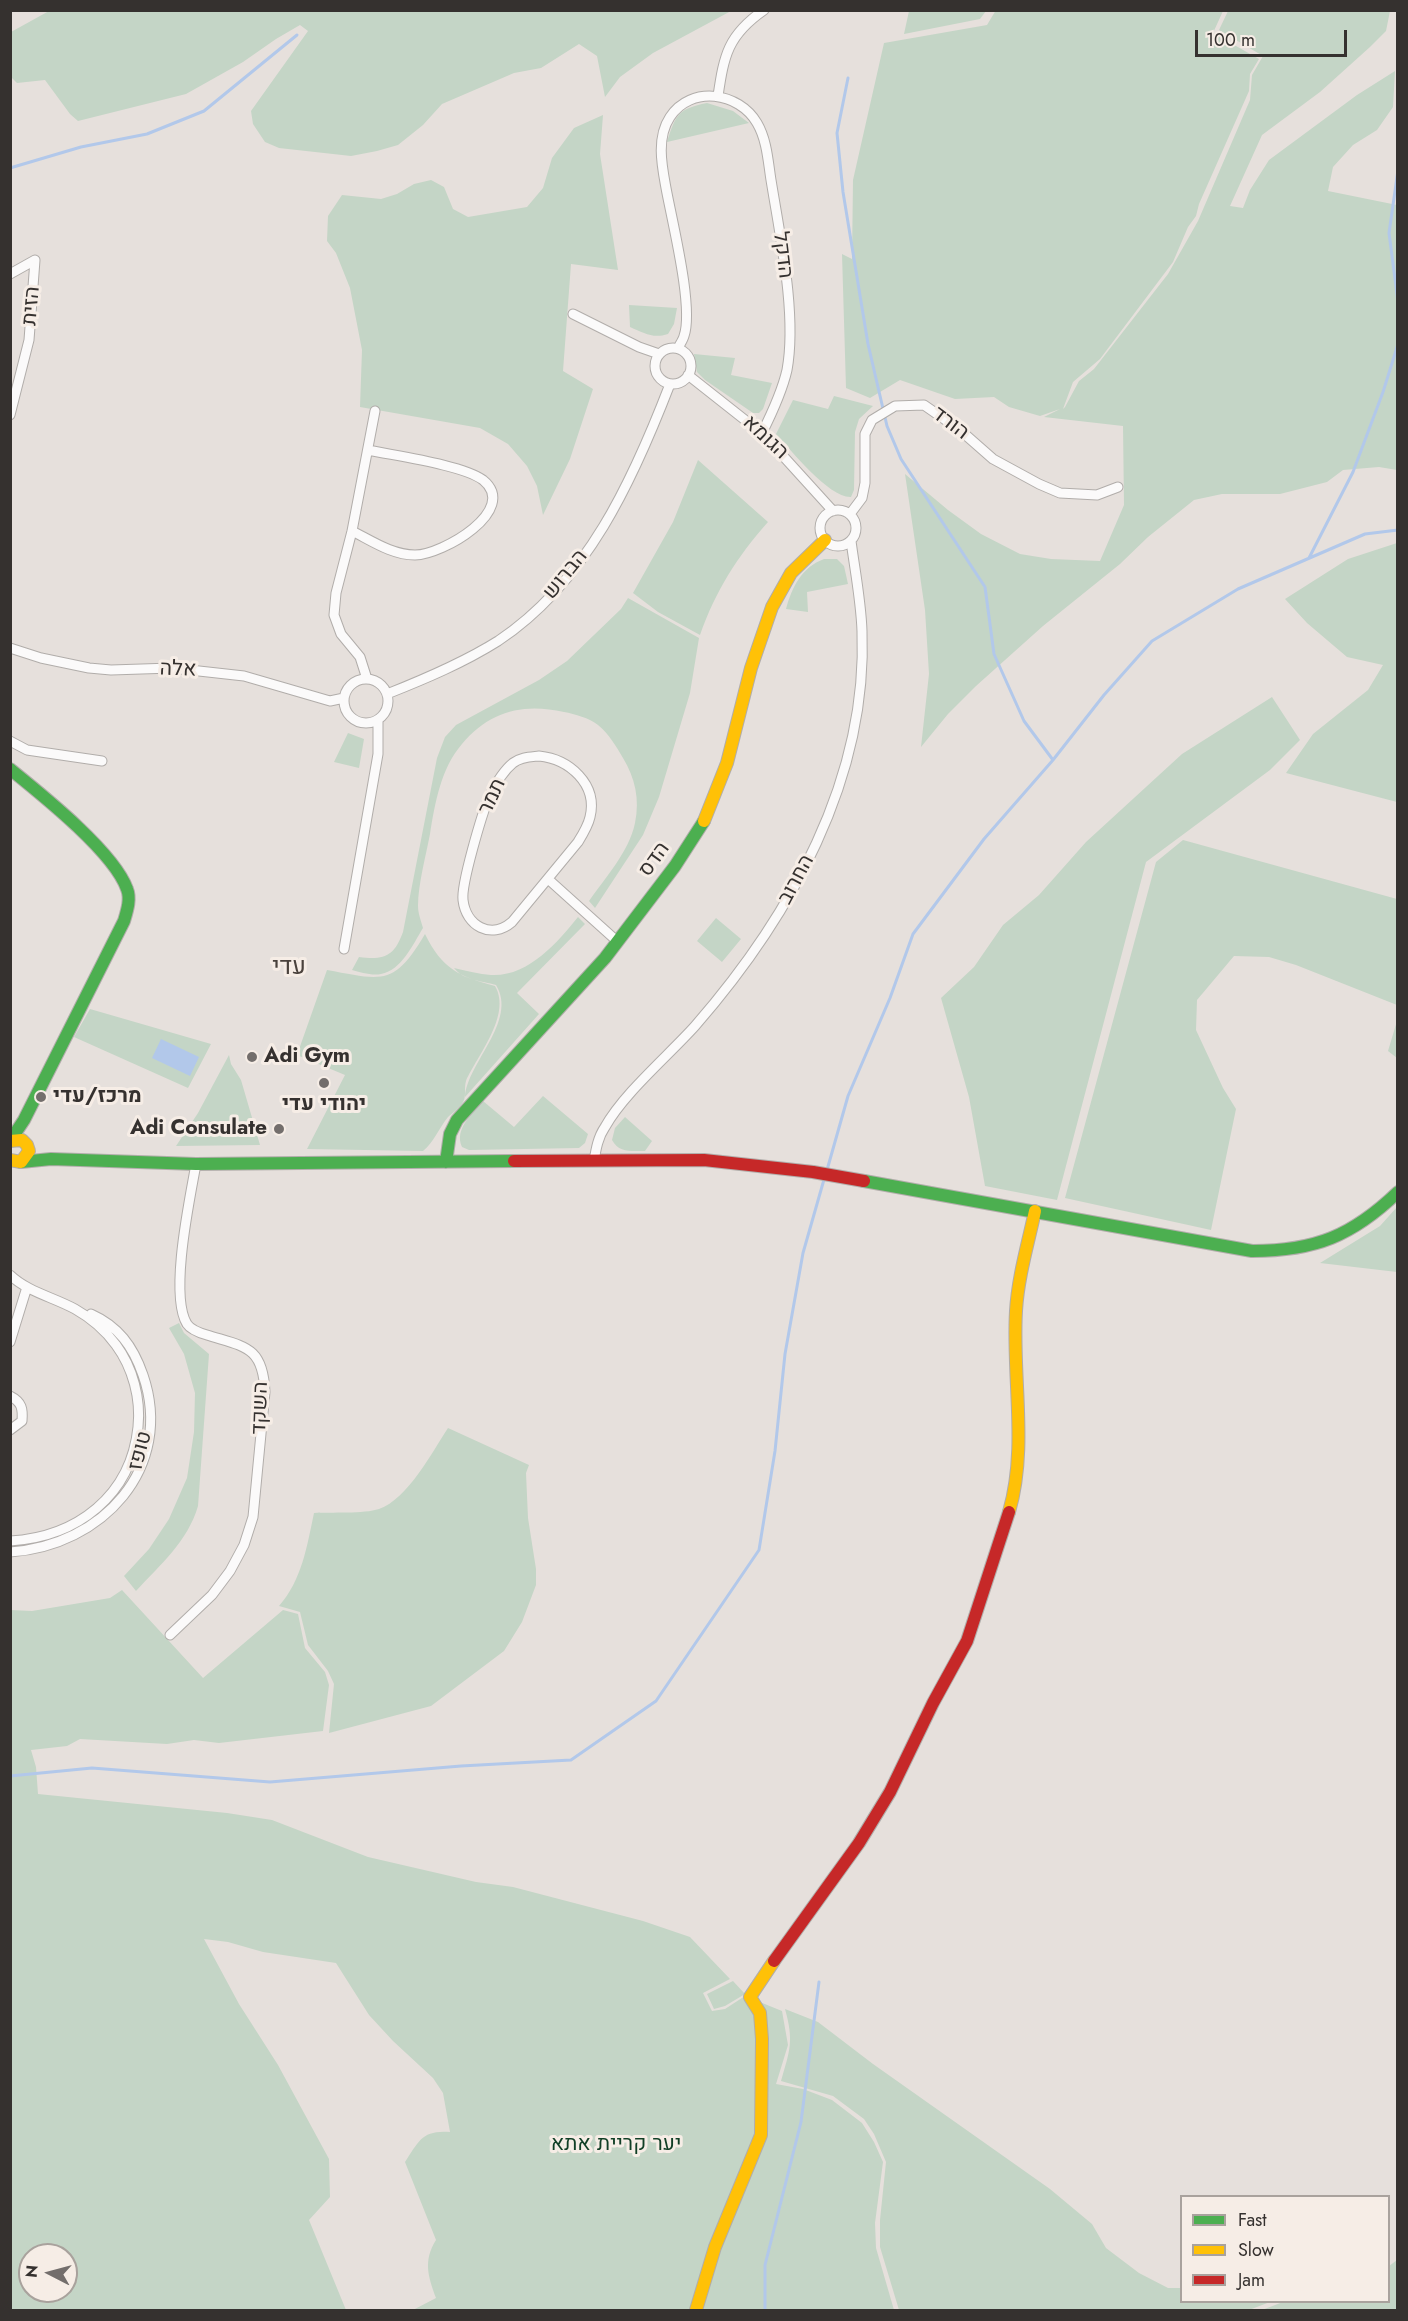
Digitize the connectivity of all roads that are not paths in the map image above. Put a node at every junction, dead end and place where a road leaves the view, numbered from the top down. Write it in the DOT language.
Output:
graph roads {
  1 [pos="764,10"];
  2 [pos="718,96"];
  3 [pos="10,274"];
  4 [pos="573,314"];
  5 [pos="678,348"];
  6 [pos="659,354"];
  7 [pos="688,375"];
  8 [pos="670,384"];
  9 [pos="375,411"];
  10 [pos="10,415"];
  11 [pos="762,433"];
  12 [pos="368,450"];
  13 [pos="1118,488"];
  14 [pos="833,511"];
  15 [pos="850,514"];
  16 [pos="352,531"];
  17 [pos="825,540"];
  18 [pos="850,541"];
  19 [pos="10,648"];
  20 [pos="367,679"];
  21 [pos="387,694"];
  22 [pos="344,698"];
  23 [pos="378,720"];
  24 [pos="10,741"];
  25 [pos="102,761"];
  26 [pos="10,769"];
  27 [pos="548,879"];
  28 [pos="618,942"];
  29 [pos="344,949"];
  30 [pos="24,1120"];
  31 [pos="10,1141"];
  32 [pos="27,1145"];
  33 [pos="51,1159"];
  34 [pos="594,1161"];
  35 [pos="15,1162"];
  36 [pos="446,1162"];
  37 [pos="196,1164"];
  38 [pos="1398,1192"];
  39 [pos="1035,1211"];
  40 [pos="10,1275"];
  41 [pos="27,1287"];
  42 [pos="74,1308"];
  43 [pos="10,1342"];
  44 [pos="10,1396"];
  45 [pos="10,1430"];
  46 [pos="10,1541"];
  47 [pos="10,1552"];
  48 [pos="170,1635"];
  49 [pos="696,2310"];
  1 -- 2 [label="street"];
  2 -- 5 [label="street"];
  2 -- 11 [label="street, הדקל"];
  3 -- 10 [label="street, הזית"];
  4 -- 6 [label="street"];
  5 -- 6 [label="street"];
  5 -- 7 [label="street"];
  6 -- 8 [label="street"];
  7 -- 8 [label="street"];
  7 -- 11 [label="street, הגומא"];
  8 -- 21 [label="street, הברוש"];
  9 -- 12 [label="street"];
  11 -- 14 [label="street, הגומא"];
  12 -- 16 [label="street"];
  12 -- 16 [label="street"];
  13 -- 15 [label="street, הורד"];
  14 -- 15 [label="street"];
  14 -- 17 [label="street"];
  15 -- 18 [label="street"];
  16 -- 20 [label="street"];
  17 -- 18 [label="street"];
  17 -- 28 [label="street, הדס"];
  18 -- 34 [label="street, החרוב"];
  19 -- 22 [label="street, אלה"];
  20 -- 21 [label="street"];
  20 -- 22 [label="street"];
  21 -- 23 [label="street"];
  22 -- 23 [label="street"];
  23 -- 29 [label="street"];
  24 -- 25 [label="street"];
  26 -- 30 [label="street"];
  27 -- 27 [label="street, תמר"];
  27 -- 28 [label="street"];
  28 -- 36 [label="street, הדס"];
  30 -- 31 [label="street"];
  30 -- 32 [label="street"];
  31 -- 32 [label="street"];
  32 -- 33 [label="street"];
  32 -- 35 [label="street"];
  33 -- 35 [label="street"];
  33 -- 37 [label="street"];
  34 -- 36 [label="street"];
  34 -- 39 [label="street"];
  36 -- 37 [label="street"];
  37 -- 48 [label="street, השקד"];
  38 -- 39 [label="street"];
  39 -- 49 [label="street"];
  40 -- 41 [label="street, טופז"];
  41 -- 42 [label="street, טופז"];
  41 -- 43 [label="street"];
  42 -- 46 [label="street, טופז"];
  42 -- 47 [label="street, טופז"];
  44 -- 45 [label="street"];
}
